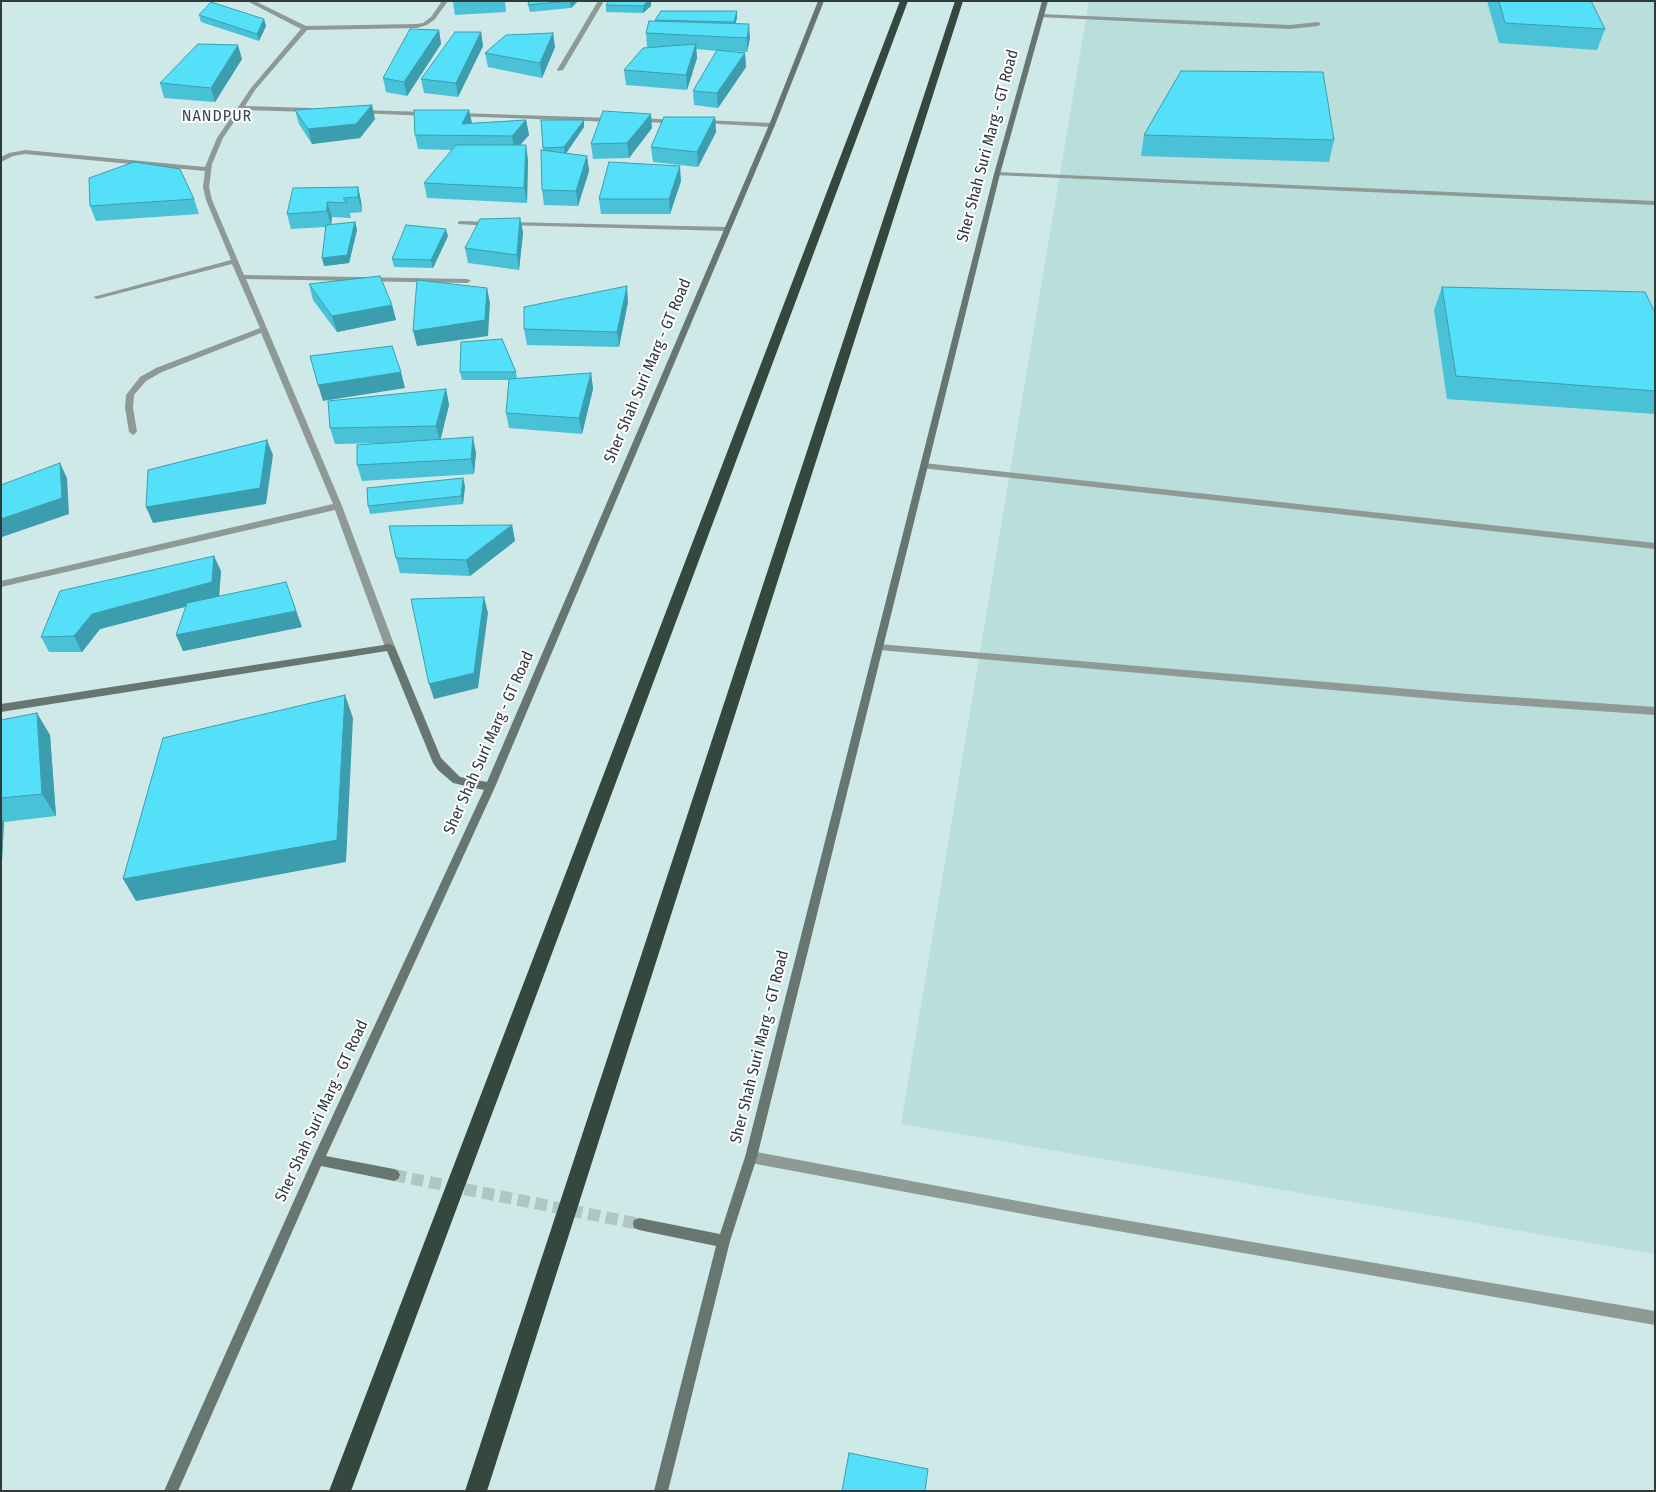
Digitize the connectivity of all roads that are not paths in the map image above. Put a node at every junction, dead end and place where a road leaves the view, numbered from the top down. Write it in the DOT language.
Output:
graph roads {
  1 [pos="250,1"];
  2 [pos="445,1"];
  3 [pos="601,1"];
  4 [pos="821,1"];
  5 [pos="904,1"];
  6 [pos="959,1"];
  7 [pos="1045,1"];
  8 [pos="1041,16"];
  9 [pos="1318,24"];
  10 [pos="304,28"];
  11 [pos="560,70"];
  12 [pos="241,108"];
  13 [pos="319,110"];
  14 [pos="349,111"];
  15 [pos="438,114"];
  16 [pos="447,114"];
  17 [pos="624,120"];
  18 [pos="634,120"];
  19 [pos="683,122"];
  20 [pos="693,122"];
  21 [pos="772,125"];
  22 [pos="1,160"];
  23 [pos="208,169"];
  24 [pos="997,174"];
  25 [pos="1655,204"];
  26 [pos="460,223"];
  27 [pos="727,229"];
  28 [pos="235,261"];
  29 [pos="242,277"];
  30 [pos="467,282"];
  31 [pos="98,297"];
  32 [pos="264,329"];
  33 [pos="133,432"];
  34 [pos="924,466"];
  35 [pos="338,506"];
  36 [pos="1655,546"];
  37 [pos="1,584"];
  38 [pos="390,647"];
  39 [pos="879,647"];
  40 [pos="1,708"];
  41 [pos="1655,711"];
  42 [pos="490,787"];
  43 [pos="750,1157"];
  44 [pos="318,1160"];
  45 [pos="394,1175"];
  46 [pos="639,1224"];
  47 [pos="724,1241"];
  48 [pos="1655,1318"];
  49 [pos="170,1491"];
  50 [pos="340,1491"];
  51 [pos="476,1491"];
  52 [pos="661,1491"];
  1 -- 10 [label="street"];
  2 -- 10 [label="street"];
  3 -- 11 [label="street"];
  4 -- 21 [label="street, Sher Shah Suri Marg - GT Road"];
  5 -- 50 [label="highway"];
  6 -- 51 [label="highway"];
  7 -- 8 [label="street, Sher Shah Suri Marg - GT Road"];
  8 -- 9 [label="street"];
  8 -- 24 [label="street, Sher Shah Suri Marg - GT Road"];
  10 -- 12 [label="street"];
  12 -- 13 [label="street"];
  12 -- 23 [label="street"];
  14 -- 15 [label="street"];
  16 -- 17 [label="street"];
  18 -- 19 [label="street"];
  20 -- 21 [label="street"];
  21 -- 27 [label="street, Sher Shah Suri Marg - GT Road"];
  22 -- 23 [label="street"];
  23 -- 28 [label="street"];
  24 -- 25 [label="street"];
  24 -- 34 [label="street, Sher Shah Suri Marg - GT Road"];
  26 -- 27 [label="street"];
  27 -- 42 [label="street, Sher Shah Suri Marg - GT Road"];
  28 -- 29 [label="street"];
  28 -- 31 [label="street"];
  29 -- 30 [label="street"];
  29 -- 32 [label="street"];
  32 -- 33 [label="street"];
  32 -- 35 [label="street"];
  34 -- 36 [label="street"];
  34 -- 39 [label="street, Sher Shah Suri Marg - GT Road"];
  35 -- 37 [label="street"];
  35 -- 38 [label="street"];
  38 -- 40 [label="street"];
  38 -- 42 [label="street"];
  39 -- 41 [label="street"];
  39 -- 43 [label="street, Sher Shah Suri Marg - GT Road"];
  42 -- 44 [label="street, Sher Shah Suri Marg - GT Road"];
  43 -- 47 [label="street, Sher Shah Suri Marg - GT Road"];
  43 -- 48 [label="street"];
  44 -- 45 [label="street"];
  44 -- 49 [label="street, Sher Shah Suri Marg - GT Road"];
  46 -- 47 [label="street"];
  47 -- 52 [label="street, Sher Shah Suri Marg - GT Road"];
}
